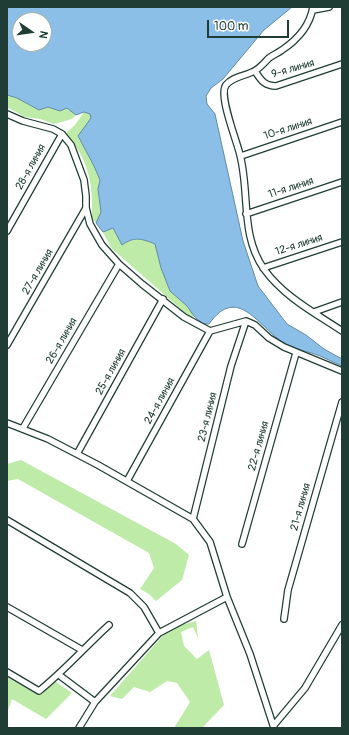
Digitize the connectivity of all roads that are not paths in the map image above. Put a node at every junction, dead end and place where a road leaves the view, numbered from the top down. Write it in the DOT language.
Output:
graph roads {
  1 [pos="329,7"];
  2 [pos="313,8"];
  3 [pos="342,64"];
  4 [pos="255,71"];
  5 [pos="7,114"];
  6 [pos="342,122"];
  7 [pos="62,134"];
  8 [pos="241,156"];
  9 [pos="342,182"];
  10 [pos="86,208"];
  11 [pos="246,214"];
  12 [pos="7,231"];
  13 [pos="342,242"];
  14 [pos="119,264"];
  15 [pos="263,268"];
  16 [pos="163,299"];
  17 [pos="342,302"];
  18 [pos="314,312"];
  19 [pos="246,321"];
  20 [pos="210,331"];
  21 [pos="342,331"];
  22 [pos="7,345"];
  23 [pos="296,353"];
  24 [pos="342,370"];
  25 [pos="342,402"];
  26 [pos="7,423"];
  27 [pos="23,428"];
  28 [pos="77,454"];
  29 [pos="128,481"];
  30 [pos="193,519"];
  31 [pos="7,520"];
  32 [pos="242,544"];
  33 [pos="227,597"];
  34 [pos="7,607"];
  35 [pos="284,619"];
  36 [pos="109,625"];
  37 [pos="342,625"];
  38 [pos="159,633"];
  39 [pos="82,650"];
  40 [pos="7,672"];
  41 [pos="59,675"];
  42 [pos="95,702"];
  43 [pos="274,726"];
  44 [pos="79,728"];
  1 -- 2 [label="street"];
  2 -- 4 [label="street"];
  3 -- 4 [label="street, 9-я линия"];
  4 -- 8 [label="street"];
  5 -- 7 [label="street"];
  6 -- 8 [label="street, 10-я линия"];
  7 -- 10 [label="street"];
  7 -- 12 [label="street, 28-я линия"];
  8 -- 11 [label="street"];
  9 -- 11 [label="street, 11-я линия"];
  10 -- 14 [label="street"];
  10 -- 22 [label="street, 27-я линия"];
  11 -- 15 [label="street"];
  13 -- 15 [label="street, 12-я линия"];
  14 -- 16 [label="street"];
  14 -- 27 [label="street, 26-я линия"];
  15 -- 18 [label="street"];
  16 -- 20 [label="street"];
  16 -- 28 [label="street, 25-я линия"];
  17 -- 18 [label="street"];
  18 -- 21 [label="street"];
  19 -- 20 [label="street"];
  19 -- 23 [label="street"];
  19 -- 30 [label="street, 23-я линия"];
  20 -- 29 [label="street, 24-я линия"];
  23 -- 24 [label="street"];
  23 -- 32 [label="street, 22-я линия"];
  25 -- 35 [label="street, 21-я линия"];
  26 -- 27 [label="street"];
  27 -- 28 [label="street"];
  28 -- 29 [label="street"];
  29 -- 30 [label="street"];
  30 -- 33 [label="street"];
  31 -- 38 [label="street"];
  33 -- 38 [label="street"];
  33 -- 43 [label="street"];
  34 -- 39 [label="street"];
  36 -- 39 [label="street"];
  37 -- 43 [label="street"];
  38 -- 42 [label="street"];
  39 -- 41 [label="street"];
  40 -- 41 [label="street"];
  41 -- 42 [label="street"];
  42 -- 44 [label="street"];
}
